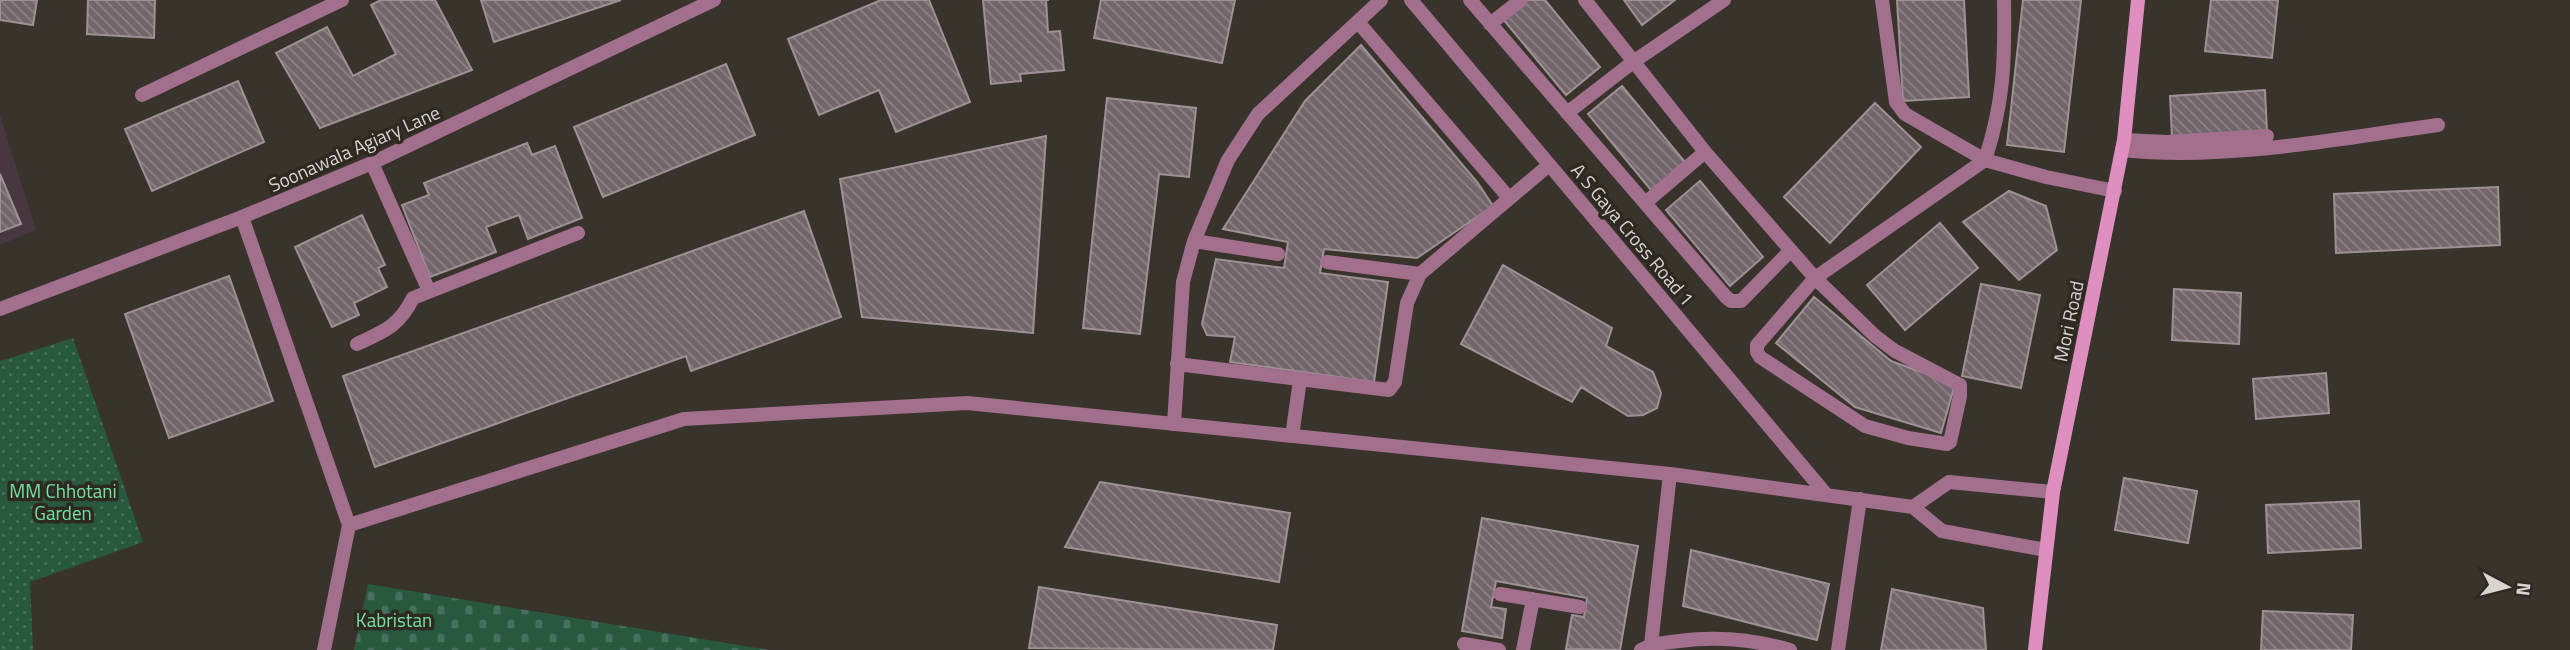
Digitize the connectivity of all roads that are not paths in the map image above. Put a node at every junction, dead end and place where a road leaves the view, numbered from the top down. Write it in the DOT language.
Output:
graph roads {
  1 [pos="342,0"];
  2 [pos="714,0"];
  3 [pos="1381,0"];
  4 [pos="1411,0"];
  5 [pos="1470,0"];
  6 [pos="1521,0"];
  7 [pos="1584,0"];
  8 [pos="1724,0"];
  9 [pos="1882,0"];
  10 [pos="2004,0"];
  11 [pos="2138,0"];
  12 [pos="1358,22"];
  13 [pos="1490,24"];
  14 [pos="1633,62"];
  15 [pos="142,95"];
  16 [pos="1567,113"];
  17 [pos="2438,125"];
  18 [pos="2267,136"];
  19 [pos="2123,145"];
  20 [pos="1705,152"];
  21 [pos="1984,160"];
  22 [pos="372,163"];
  23 [pos="1549,164"];
  24 [pos="2115,191"];
  25 [pos="1509,198"];
  26 [pos="1645,203"];
  27 [pos="242,217"];
  28 [pos="578,233"];
  29 [pos="1194,241"];
  30 [pos="1790,251"];
  31 [pos="1278,254"];
  32 [pos="1327,262"];
  33 [pos="1420,274"];
  34 [pos="1815,278"];
  35 [pos="429,291"];
  36 [pos="0,309"];
  37 [pos="357,344"];
  38 [pos="1177,364"];
  39 [pos="1300,380"];
  40 [pos="1174,424"];
  41 [pos="1292,436"];
  42 [pos="1670,474"];
  43 [pos="2053,492"];
  44 [pos="1825,494"];
  45 [pos="1860,499"];
  46 [pos="1913,507"];
  47 [pos="349,525"];
  48 [pos="2046,550"];
  49 [pos="1500,594"];
  50 [pos="1533,599"];
  51 [pos="1580,607"];
  52 [pos="1464,644"];
  53 [pos="1730,644"];
  54 [pos="1646,647"];
  55 [pos="324,650"];
  56 [pos="1499,650"];
  57 [pos="1523,650"];
  58 [pos="1790,650"];
  59 [pos="1838,650"];
  60 [pos="2035,650"];
  1 -- 15 [label="street"];
  2 -- 22 [label="street, Soonawala Agiary Lane"];
  3 -- 12 [label="street"];
  4 -- 23 [label="street, A S Gaya Cross Road 1"];
  5 -- 13 [label="street"];
  6 -- 13 [label="street"];
  7 -- 14 [label="street"];
  8 -- 14 [label="street"];
  9 -- 21 [label="street"];
  10 -- 21 [label="street"];
  11 -- 19 [label="main road, Mori Road"];
  12 -- 25 [label="street"];
  12 -- 29 [label="street"];
  13 -- 16 [label="street"];
  14 -- 16 [label="street"];
  14 -- 20 [label="street"];
  16 -- 26 [label="street"];
  17 -- 19 [label="street"];
  18 -- 19 [label="street"];
  19 -- 24 [label="main road, Mori Road"];
  20 -- 26 [label="street"];
  20 -- 30 [label="street"];
  21 -- 24 [label="street"];
  21 -- 34 [label="street"];
  22 -- 27 [label="street, Soonawala Agiary Lane"];
  22 -- 35 [label="street"];
  23 -- 25 [label="street"];
  23 -- 44 [label="street, A S Gaya Cross Road 1"];
  24 -- 43 [label="main road, Mori Road"];
  25 -- 33 [label="street"];
  26 -- 30 [label="street"];
  27 -- 36 [label="street, Soonawala Agiary Lane"];
  27 -- 47 [label="street"];
  28 -- 35 [label="street"];
  29 -- 31 [label="street"];
  29 -- 38 [label="street"];
  30 -- 34 [label="street"];
  32 -- 33 [label="street"];
  33 -- 39 [label="street"];
  34 -- 34 [label="street"];
  35 -- 37 [label="street"];
  38 -- 39 [label="street"];
  38 -- 40 [label="street"];
  39 -- 41 [label="street"];
  40 -- 41 [label="street"];
  40 -- 47 [label="street"];
  41 -- 42 [label="street"];
  42 -- 44 [label="street"];
  42 -- 54 [label="street"];
  43 -- 46 [label="street"];
  43 -- 48 [label="main road, Mori Road"];
  44 -- 45 [label="street"];
  45 -- 46 [label="street"];
  45 -- 59 [label="street"];
  46 -- 48 [label="street"];
  47 -- 55 [label="street"];
  48 -- 60 [label="main road, Mori Road"];
  49 -- 50 [label="street"];
  50 -- 51 [label="street"];
  50 -- 57 [label="street"];
  52 -- 56 [label="street"];
  53 -- 54 [label="street"];
  53 -- 58 [label="street"];
}
